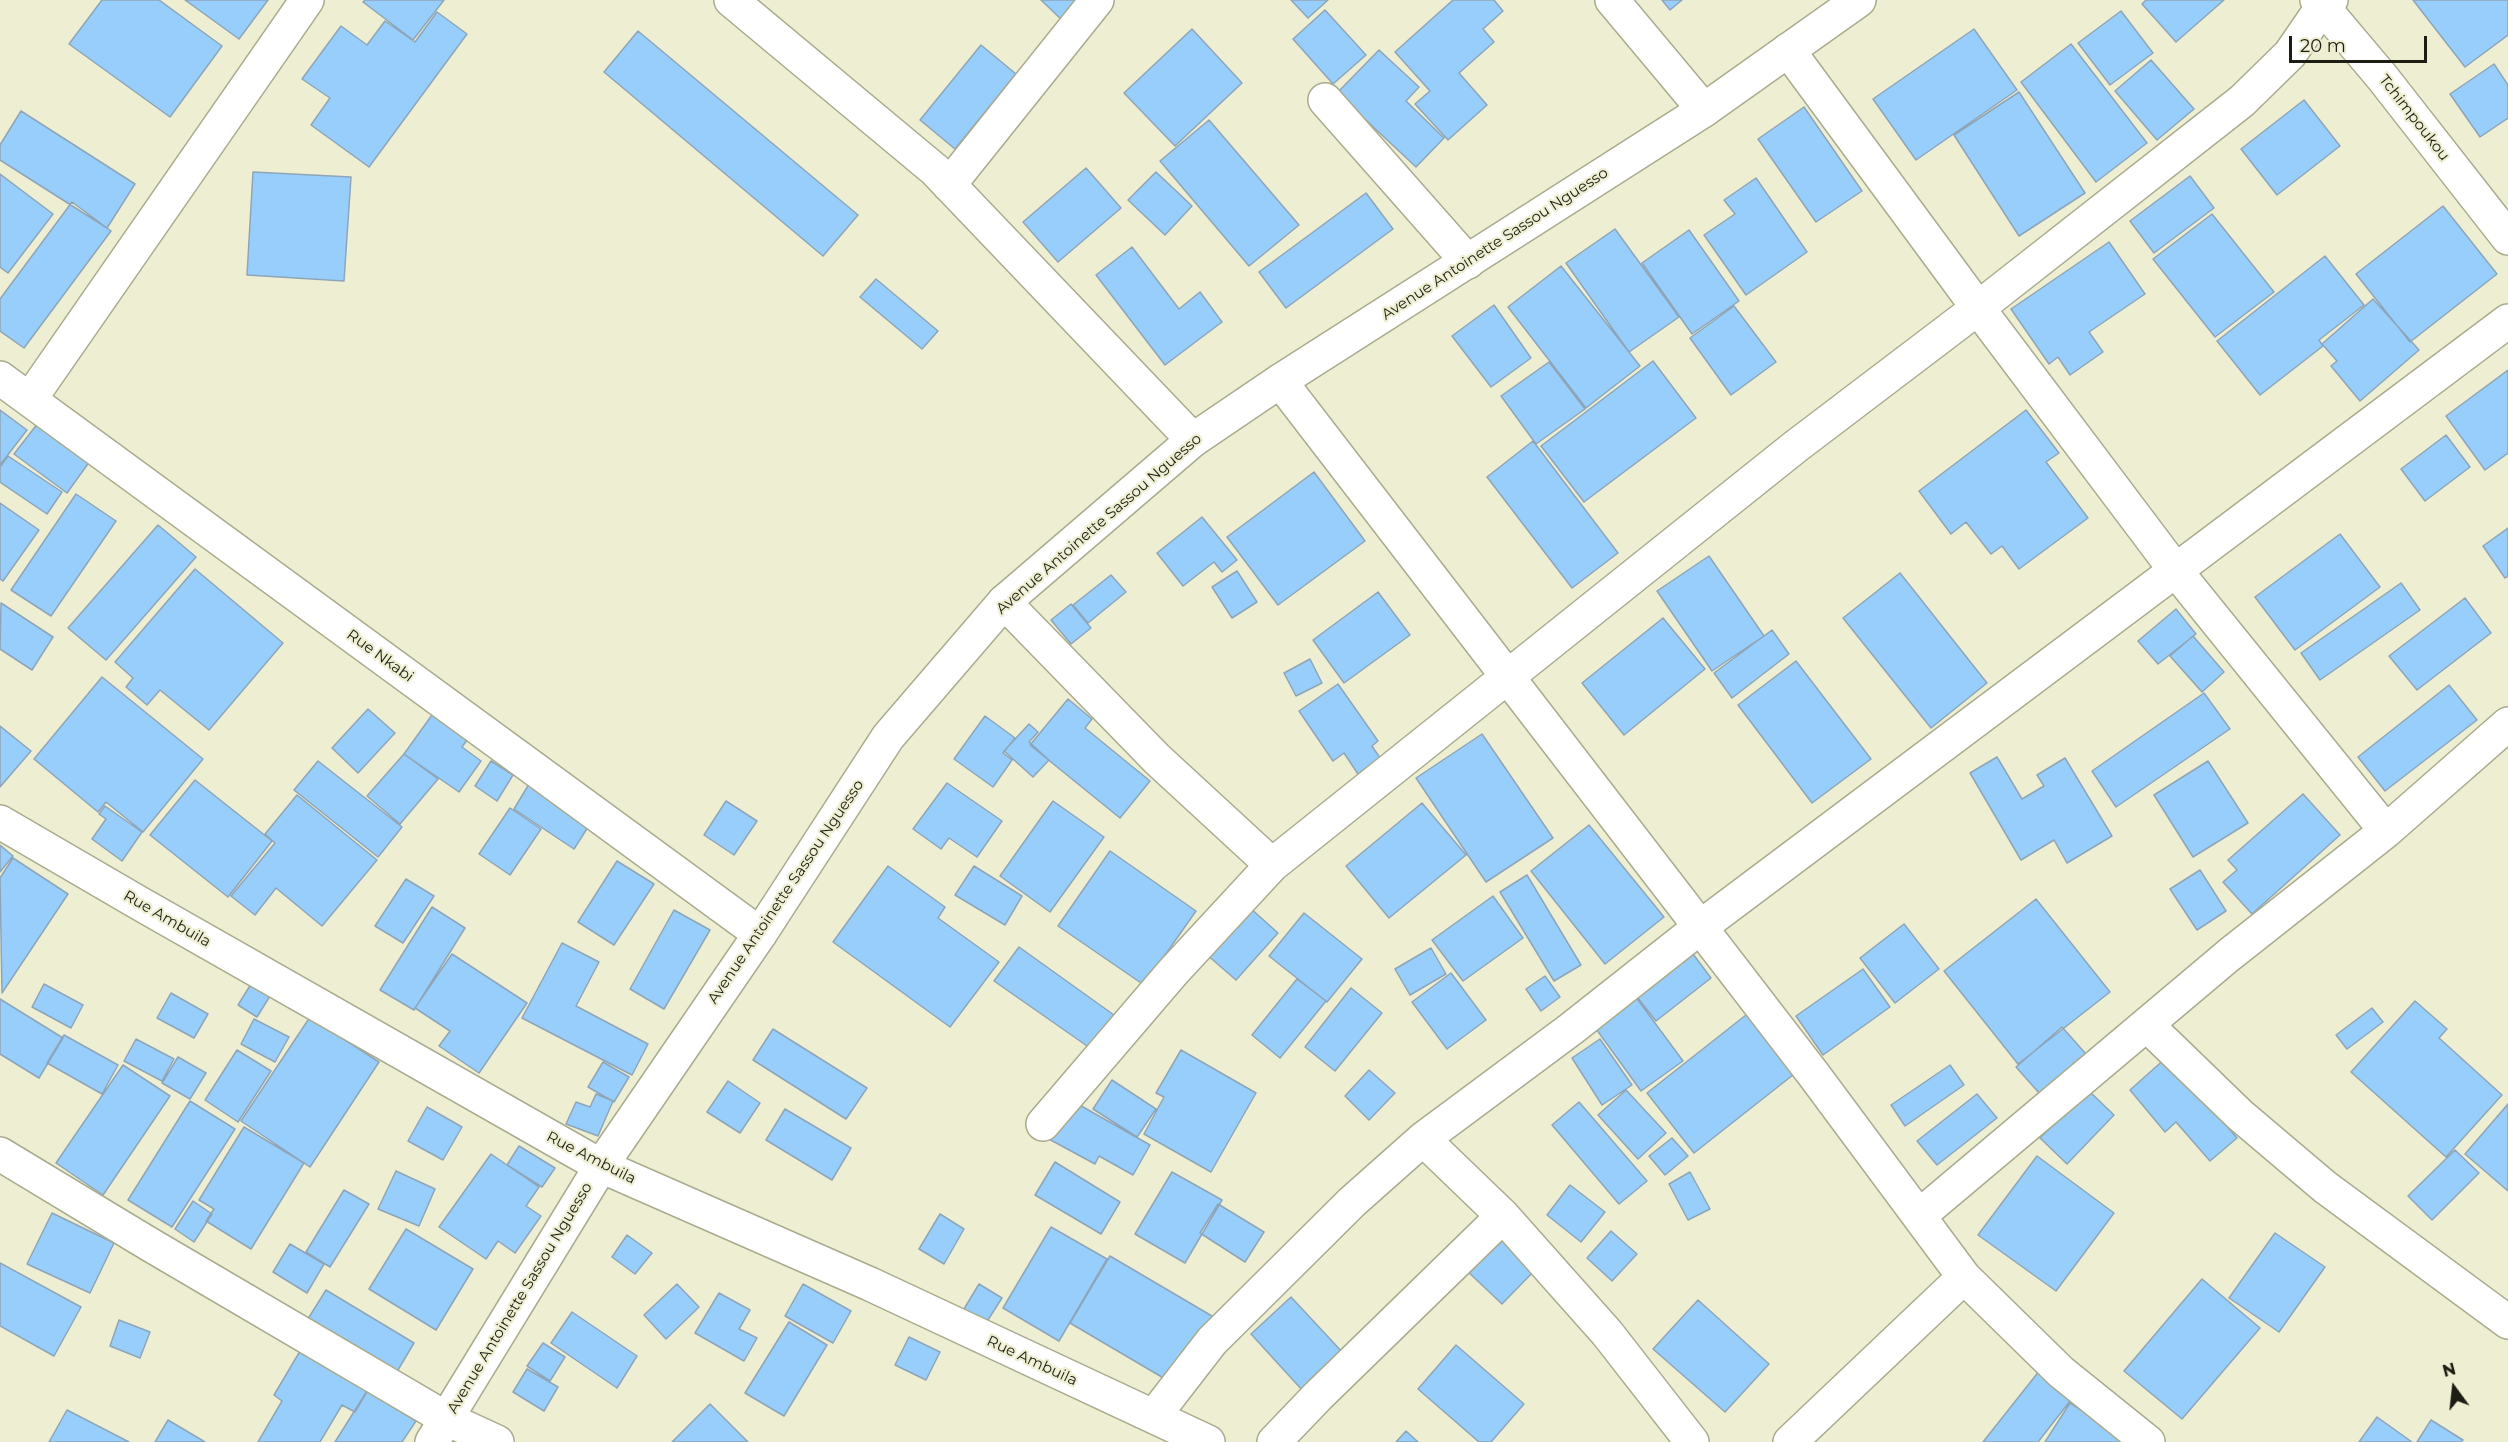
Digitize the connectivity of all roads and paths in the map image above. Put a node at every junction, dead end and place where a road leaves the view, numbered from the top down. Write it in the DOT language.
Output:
graph roads {
  1 [pos="307,0"];
  2 [pos="731,0"];
  3 [pos="1097,0"];
  4 [pos="1612,0"];
  5 [pos="1859,0"];
  6 [pos="2323,2"];
  7 [pos="1788,50"];
  8 [pos="1325,100"];
  9 [pos="1704,110"];
  10 [pos="949,185"];
  11 [pos="2508,238"];
  12 [pos="1468,262"];
  13 [pos="1978,308"];
  14 [pos="2508,321"];
  15 [pos="0,378"];
  16 [pos="1280,381"];
  17 [pos="30,399"];
  18 [pos="1193,440"];
  19 [pos="2176,571"];
  20 [pos="1004,602"];
  21 [pos="1507,677"];
  22 [pos="2508,724"];
  23 [pos="0,822"];
  24 [pos="2386,831"];
  25 [pos="1272,865"];
  26 [pos="1699,928"];
  27 [pos="760,934"];
  28 [pos="2148,1026"];
  29 [pos="1043,1124"];
  30 [pos="1423,1139"];
  31 [pos="0,1154"];
  32 [pos="601,1166"];
  33 [pos="1503,1216"];
  34 [pos="1919,1216"];
  35 [pos="1964,1277"];
  36 [pos="2508,1322"];
  37 [pos="1154,1416"];
  38 [pos="439,1430"];
  39 [pos="497,1442"];
  40 [pos="1208,1442"];
  41 [pos="1274,1442"];
  42 [pos="1692,1442"];
  43 [pos="1790,1442"];
  44 [pos="2148,1442"];
  1 -- 17 [label="street"];
  2 -- 10 [label="street"];
  3 -- 10 [label="street"];
  4 -- 9 [label="street"];
  5 -- 7 [label="street, Avenue Antoinette Sassou Nguesso"];
  6 -- 11 [label="street, Tchimpoukou"];
  6 -- 13 [label="street"];
  7 -- 9 [label="street, Avenue Antoinette Sassou Nguesso"];
  7 -- 13 [label="street"];
  8 -- 12 [label="street"];
  9 -- 12 [label="street, Avenue Antoinette Sassou Nguesso"];
  10 -- 18 [label="street"];
  12 -- 16 [label="street, Avenue Antoinette Sassou Nguesso"];
  13 -- 19 [label="street"];
  13 -- 21 [label="street"];
  14 -- 19 [label="street"];
  15 -- 17 [label="street, Rue Nkabi"];
  16 -- 18 [label="street, Avenue Antoinette Sassou Nguesso"];
  16 -- 21 [label="street"];
  17 -- 27 [label="street, Rue Nkabi"];
  18 -- 20 [label="street, Avenue Antoinette Sassou Nguesso"];
  19 -- 24 [label="street"];
  19 -- 26 [label="street"];
  20 -- 25 [label="street"];
  20 -- 27 [label="street, Avenue Antoinette Sassou Nguesso"];
  21 -- 25 [label="street"];
  21 -- 26 [label="street"];
  22 -- 24 [label="street"];
  23 -- 32 [label="street, Rue Ambuila"];
  24 -- 28 [label="street"];
  25 -- 29 [label="street"];
  26 -- 30 [label="street"];
  26 -- 34 [label="street"];
  27 -- 32 [label="street, Avenue Antoinette Sassou Nguesso"];
  28 -- 34 [label="street"];
  28 -- 36 [label="street"];
  30 -- 33 [label="street"];
  30 -- 37 [label="street"];
  31 -- 38 [label="street"];
  32 -- 37 [label="street, Rue Ambuila"];
  32 -- 38 [label="street, Avenue Antoinette Sassou Nguesso"];
  33 -- 41 [label="street"];
  33 -- 42 [label="street"];
  34 -- 35 [label="street"];
  35 -- 43 [label="street"];
  35 -- 44 [label="street"];
  37 -- 40 [label="street, Rue Ambuila"];
  38 -- 39 [label="street"];
}
